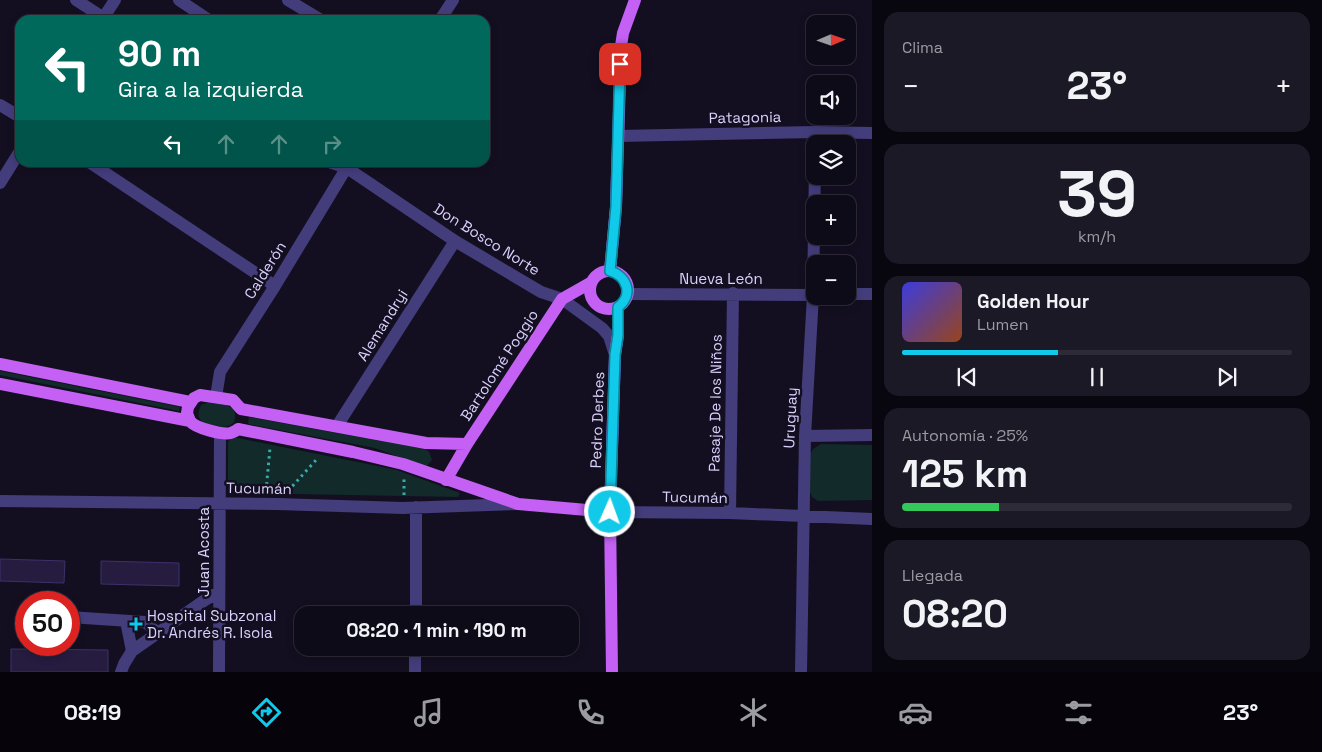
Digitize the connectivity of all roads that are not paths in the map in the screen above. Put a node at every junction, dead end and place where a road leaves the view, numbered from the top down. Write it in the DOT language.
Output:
graph roads {
  1 [pos="76,0"];
  2 [pos="115,0"];
  3 [pos="179,0"];
  4 [pos="288,0"];
  5 [pos="453,0"];
  6 [pos="635,0"];
  7 [pos="98,15"];
  8 [pos="106,15"];
  9 [pos="202,15"];
  10 [pos="313,15"];
  11 [pos="443,15"];
  12 [pos="0,105"];
  13 [pos="15,115"];
  14 [pos="872,133"];
  15 [pos="849,135"];
  16 [pos="618,136"];
  17 [pos="806,138"];
  18 [pos="15,159"];
  19 [pos="96,167"];
  20 [pos="348,167"];
  21 [pos="352,167"];
  22 [pos="0,183"];
  23 [pos="815,185"];
  24 [pos="455,241"];
  25 [pos="814,255"];
  26 [pos="610,271"];
  27 [pos="592,282"];
  28 [pos="275,286"];
  29 [pos="733,293"];
  30 [pos="627,294"];
  31 [pos="856,294"];
  32 [pos="872,294"];
  33 [pos="806,295"];
  34 [pos="562,299"];
  35 [pos="813,305"];
  36 [pos="618,307"];
  37 [pos="615,355"];
  38 [pos="0,364"];
  39 [pos="0,384"];
  40 [pos="216,397"];
  41 [pos="190,402"];
  42 [pos="242,409"];
  43 [pos="190,421"];
  44 [pos="337,426"];
  45 [pos="238,429"];
  46 [pos="220,433"];
  47 [pos="805,436"];
  48 [pos="872,436"];
  49 [pos="467,444"];
  50 [pos="446,480"];
  51 [pos="0,501"];
  52 [pos="220,504"];
  53 [pos="518,504"];
  54 [pos="416,507"];
  55 [pos="610,512"];
  56 [pos="730,513"];
  57 [pos="804,517"];
  58 [pos="872,519"];
  59 [pos="219,592"];
  60 [pos="416,606"];
  61 [pos="80,618"];
  62 [pos="126,621"];
  63 [pos="158,633"];
  64 [pos="132,651"];
  65 [pos="416,656"];
  66 [pos="122,672"];
  67 [pos="219,672"];
  68 [pos="415,672"];
  69 [pos="612,672"];
  70 [pos="801,672"];
  1 -- 7 [label="street"];
  2 -- 8 [label="street"];
  3 -- 9 [label="street"];
  4 -- 10 [label="street"];
  5 -- 11 [label="street"];
  6 -- 16 [label="main road"];
  12 -- 13 [label="street"];
  14 -- 15 [label="street, Patagonia"];
  16 -- 17 [label="street, Patagonia"];
  16 -- 26 [label="main road"];
  18 -- 22 [label="street"];
  19 -- 28 [label="street"];
  20 -- 28 [label="street, Calderón"];
  21 -- 24 [label="street, Don Bosco Norte"];
  23 -- 25 [label="street, Uruguay"];
  24 -- 34 [label="street, Don Bosco Norte"];
  24 -- 44 [label="street, Alemandryi"];
  26 -- 27 [label="main road"];
  26 -- 30 [label="main road"];
  27 -- 34 [label="main road, Bartolomé Poggio"];
  27 -- 36 [label="main road"];
  28 -- 40 [label="street, Calderón"];
  29 -- 30 [label="street, Nueva León"];
  29 -- 33 [label="street, Nueva León"];
  29 -- 56 [label="street, Pasaje De los Niños"];
  30 -- 36 [label="main road"];
  31 -- 32 [label="street"];
  34 -- 37 [label="street, Don Bosco Norte"];
  34 -- 49 [label="main road, Bartolomé Poggio"];
  35 -- 47 [label="street, Uruguay"];
  36 -- 37 [label="main road, Pedro Derbes"];
  37 -- 55 [label="main road, Pedro Derbes"];
  38 -- 41 [label="main road"];
  39 -- 43 [label="main road"];
  40 -- 41 [label="main road"];
  40 -- 42 [label="main road"];
  41 -- 43 [label="main road"];
  42 -- 44 [label="main road"];
  42 -- 45 [label="main road"];
  43 -- 46 [label="main road"];
  44 -- 49 [label="main road"];
  45 -- 46 [label="main road"];
  45 -- 50 [label="main road, Tucumán"];
  46 -- 52 [label="street, Juan Acosta"];
  47 -- 48 [label="street"];
  47 -- 57 [label="street, Uruguay"];
  49 -- 50 [label="main road, Bartolomé Poggio"];
  50 -- 53 [label="main road, Tucumán"];
  51 -- 52 [label="street, Tucumán"];
  52 -- 54 [label="street, Tucumán"];
  52 -- 59 [label="street, Juan Acosta"];
  53 -- 54 [label="street, Tucumán"];
  53 -- 55 [label="main road, Tucumán"];
  54 -- 60 [label="street"];
  55 -- 56 [label="street, Tucumán"];
  55 -- 69 [label="main road, Pedro Derbes"];
  56 -- 57 [label="street, Tucumán"];
  57 -- 58 [label="street, Tucumán"];
  57 -- 70 [label="street, Uruguay"];
  59 -- 63 [label="street"];
  59 -- 67 [label="street, Juan Acosta"];
  61 -- 62 [label="street"];
  62 -- 63 [label="street"];
  62 -- 64 [label="street"];
  63 -- 64 [label="street"];
  64 -- 66 [label="street"];
  65 -- 68 [label="street"];
}
